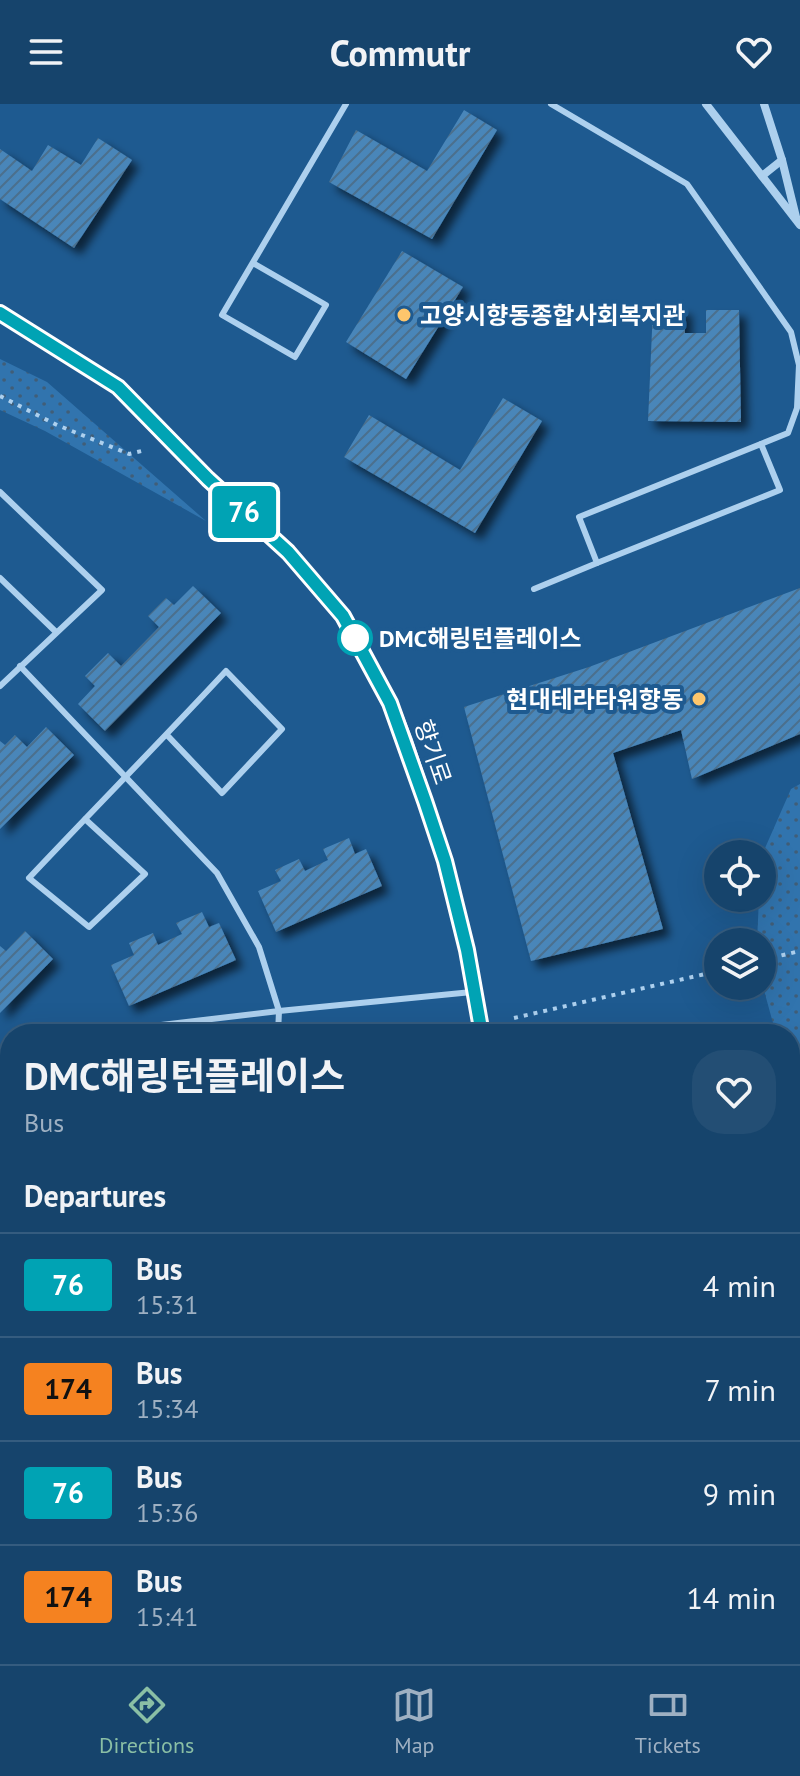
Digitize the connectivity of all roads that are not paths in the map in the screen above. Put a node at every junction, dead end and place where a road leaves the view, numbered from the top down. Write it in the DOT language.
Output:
graph roads {
  1 [pos="346,104"];
  2 [pos="551,104"];
  3 [pos="706,104"];
  4 [pos="764,104"];
  5 [pos="782,160"];
  6 [pos="762,176"];
  7 [pos="799,223"];
  8 [pos="253,263"];
  9 [pos="0,313"];
  10 [pos="761,444"];
  11 [pos="0,492"];
  12 [pos="597,563"];
  13 [pos="0,578"];
  14 [pos="534,589"];
  15 [pos="56,632"];
  16 [pos="20,666"];
  17 [pos="0,686"];
  18 [pos="167,735"];
  19 [pos="127,777"];
  20 [pos="85,819"];
  21 [pos="475,992"];
  22 [pos="279,1011"];
  23 [pos="170,1024"];
  24 [pos="278,1024"];
  25 [pos="480,1024"];
  1 -- 8 [label="lane"];
  2 -- 10 [label="lane"];
  3 -- 6 [label="street"];
  4 -- 5 [label="street"];
  5 -- 6 [label="street"];
  5 -- 7 [label="street"];
  6 -- 7 [label="street"];
  8 -- 8 [label="lane"];
  9 -- 21 [label="main road, 향기로"];
  10 -- 12 [label="lane"];
  10 -- 12 [label="lane"];
  11 -- 15 [label="lane"];
  12 -- 14 [label="lane"];
  13 -- 15 [label="lane"];
  15 -- 16 [label="lane"];
  16 -- 17 [label="lane"];
  16 -- 19 [label="lane"];
  18 -- 18 [label="lane"];
  18 -- 19 [label="lane"];
  19 -- 20 [label="lane"];
  19 -- 22 [label="lane"];
  20 -- 20 [label="lane"];
  21 -- 22 [label="lane"];
  21 -- 25 [label="main road, 향기로"];
  22 -- 23 [label="lane"];
  22 -- 24 [label="lane"];
}
